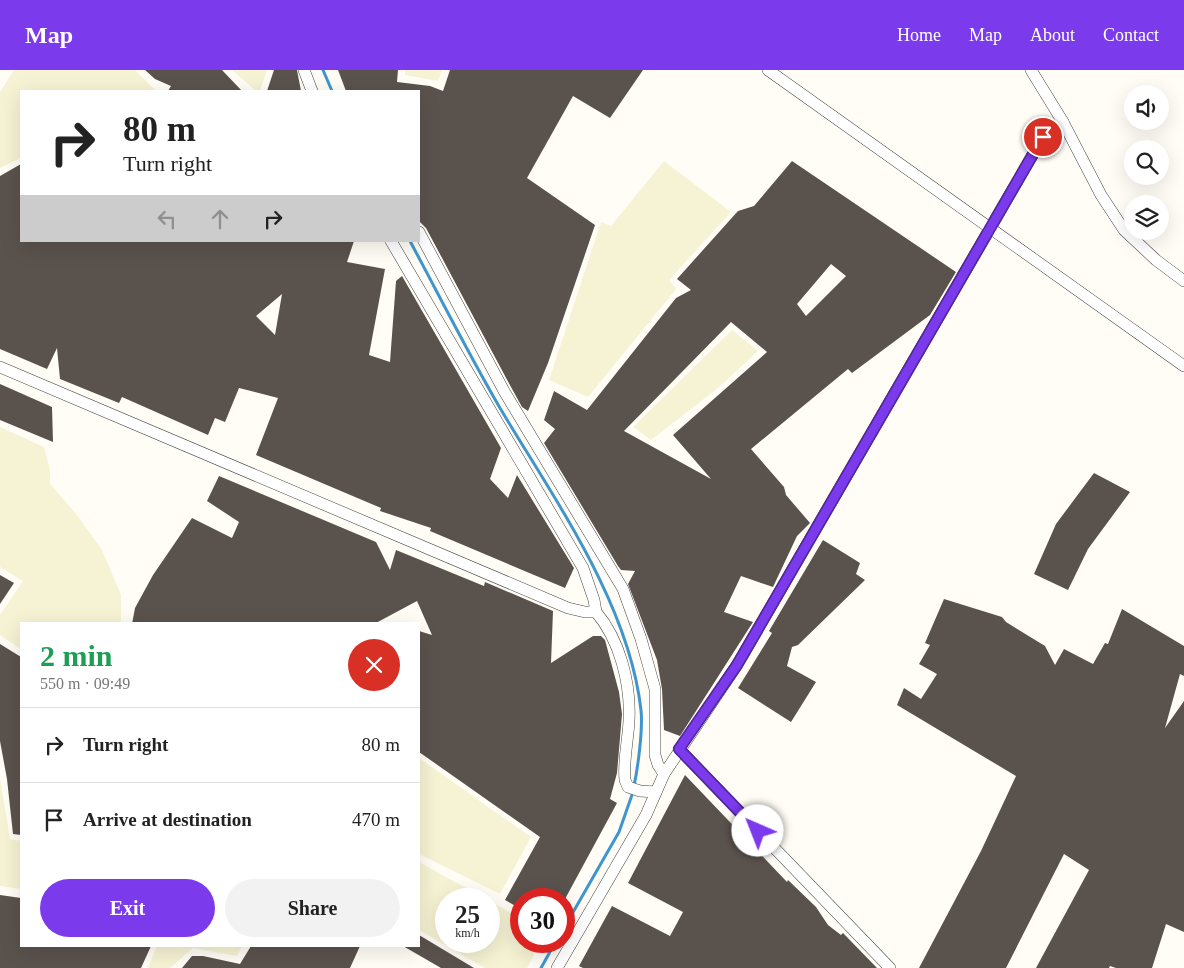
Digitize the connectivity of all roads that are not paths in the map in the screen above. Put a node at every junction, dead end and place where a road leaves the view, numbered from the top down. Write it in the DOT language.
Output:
graph roads {
  1 [pos="304,70"];
  2 [pos="768,70"];
  3 [pos="1031,70"];
  4 [pos="312,90"];
  5 [pos="1063,122"];
  6 [pos="992,228"];
  7 [pos="420,234"];
  8 [pos="392,242"];
  9 [pos="1184,281"];
  10 [pos="1184,366"];
  11 [pos="0,367"];
  12 [pos="596,612"];
  13 [pos="679,749"];
  14 [pos="664,774"];
  15 [pos="656,792"];
  16 [pos="557,968"];
  17 [pos="890,968"];
  1 -- 4 [label="street"];
  2 -- 6 [label="street"];
  3 -- 5 [label="street"];
  5 -- 6 [label="street"];
  5 -- 9 [label="street"];
  6 -- 10 [label="street"];
  6 -- 13 [label="street"];
  7 -- 14 [label="street"];
  8 -- 12 [label="street"];
  11 -- 12 [label="street"];
  12 -- 15 [label="street"];
  13 -- 14 [label="street"];
  13 -- 17 [label="street"];
  14 -- 15 [label="street"];
  15 -- 16 [label="street"];
}
